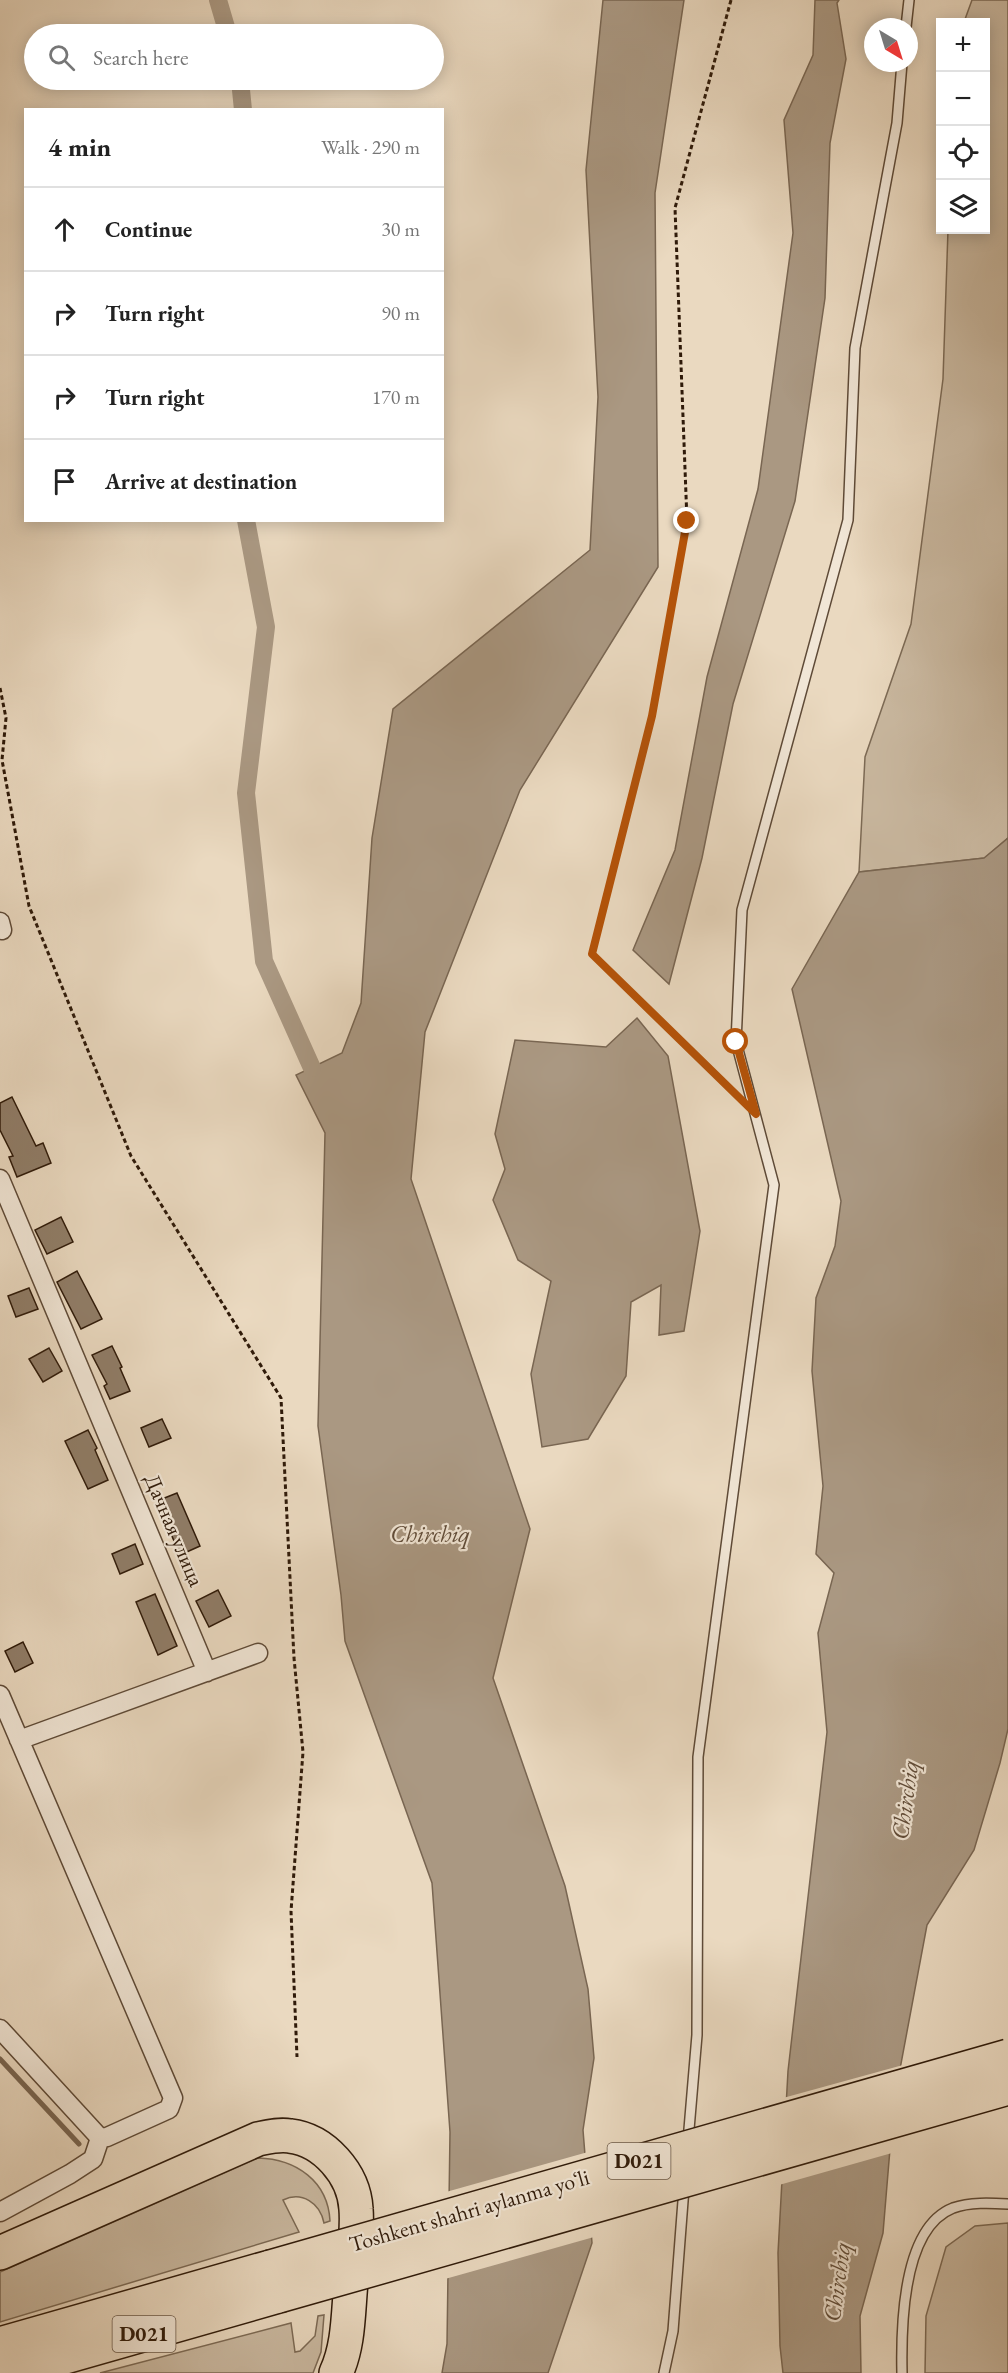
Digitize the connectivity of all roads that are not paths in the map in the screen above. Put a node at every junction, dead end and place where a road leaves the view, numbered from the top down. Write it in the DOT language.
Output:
graph roads {
  1 [pos="909,0"];
  2 [pos="907,18"];
  3 [pos="901,72"];
  4 [pos="0,1179"];
  5 [pos="258,1653"];
  6 [pos="207,1672"];
  7 [pos="0,1695"];
  8 [pos="19,1740"];
  9 [pos="0,2029"];
  10 [pos="1008,2056"];
  11 [pos="1008,2088"];
  12 [pos="100,2138"];
  13 [pos="687,2153"];
  14 [pos="686,2165"];
  15 [pos="1008,2204"];
  16 [pos="0,2212"];
  17 [pos="0,2253"];
  18 [pos="274,2281"];
  19 [pos="0,2344"];
  20 [pos="9,2373"];
  21 [pos="336,2373"];
  22 [pos="664,2373"];
  23 [pos="902,2373"];
  1 -- 2 [label="lane"];
  3 -- 13 [label="lane"];
  4 -- 6 [label="street, Дачная улица"];
  5 -- 6 [label="street"];
  6 -- 8 [label="street"];
  7 -- 8 [label="street"];
  8 -- 12 [label="street"];
  9 -- 12 [label="street"];
  10 -- 18 [label="highway, Toshkent shahri aylanma yoʻli / D021, bridge"];
  11 -- 18 [label="highway, Toshkent shahri aylanma yoʻli / D021, bridge"];
  12 -- 16 [label="street"];
  14 -- 22 [label="lane"];
  15 -- 23 [label="lane"];
  17 -- 21 [label="highway"];
  18 -- 19 [label="highway, Toshkent shahri aylanma yoʻli / D021"];
  18 -- 20 [label="highway, Toshkent shahri aylanma yoʻli / D021"];
}
